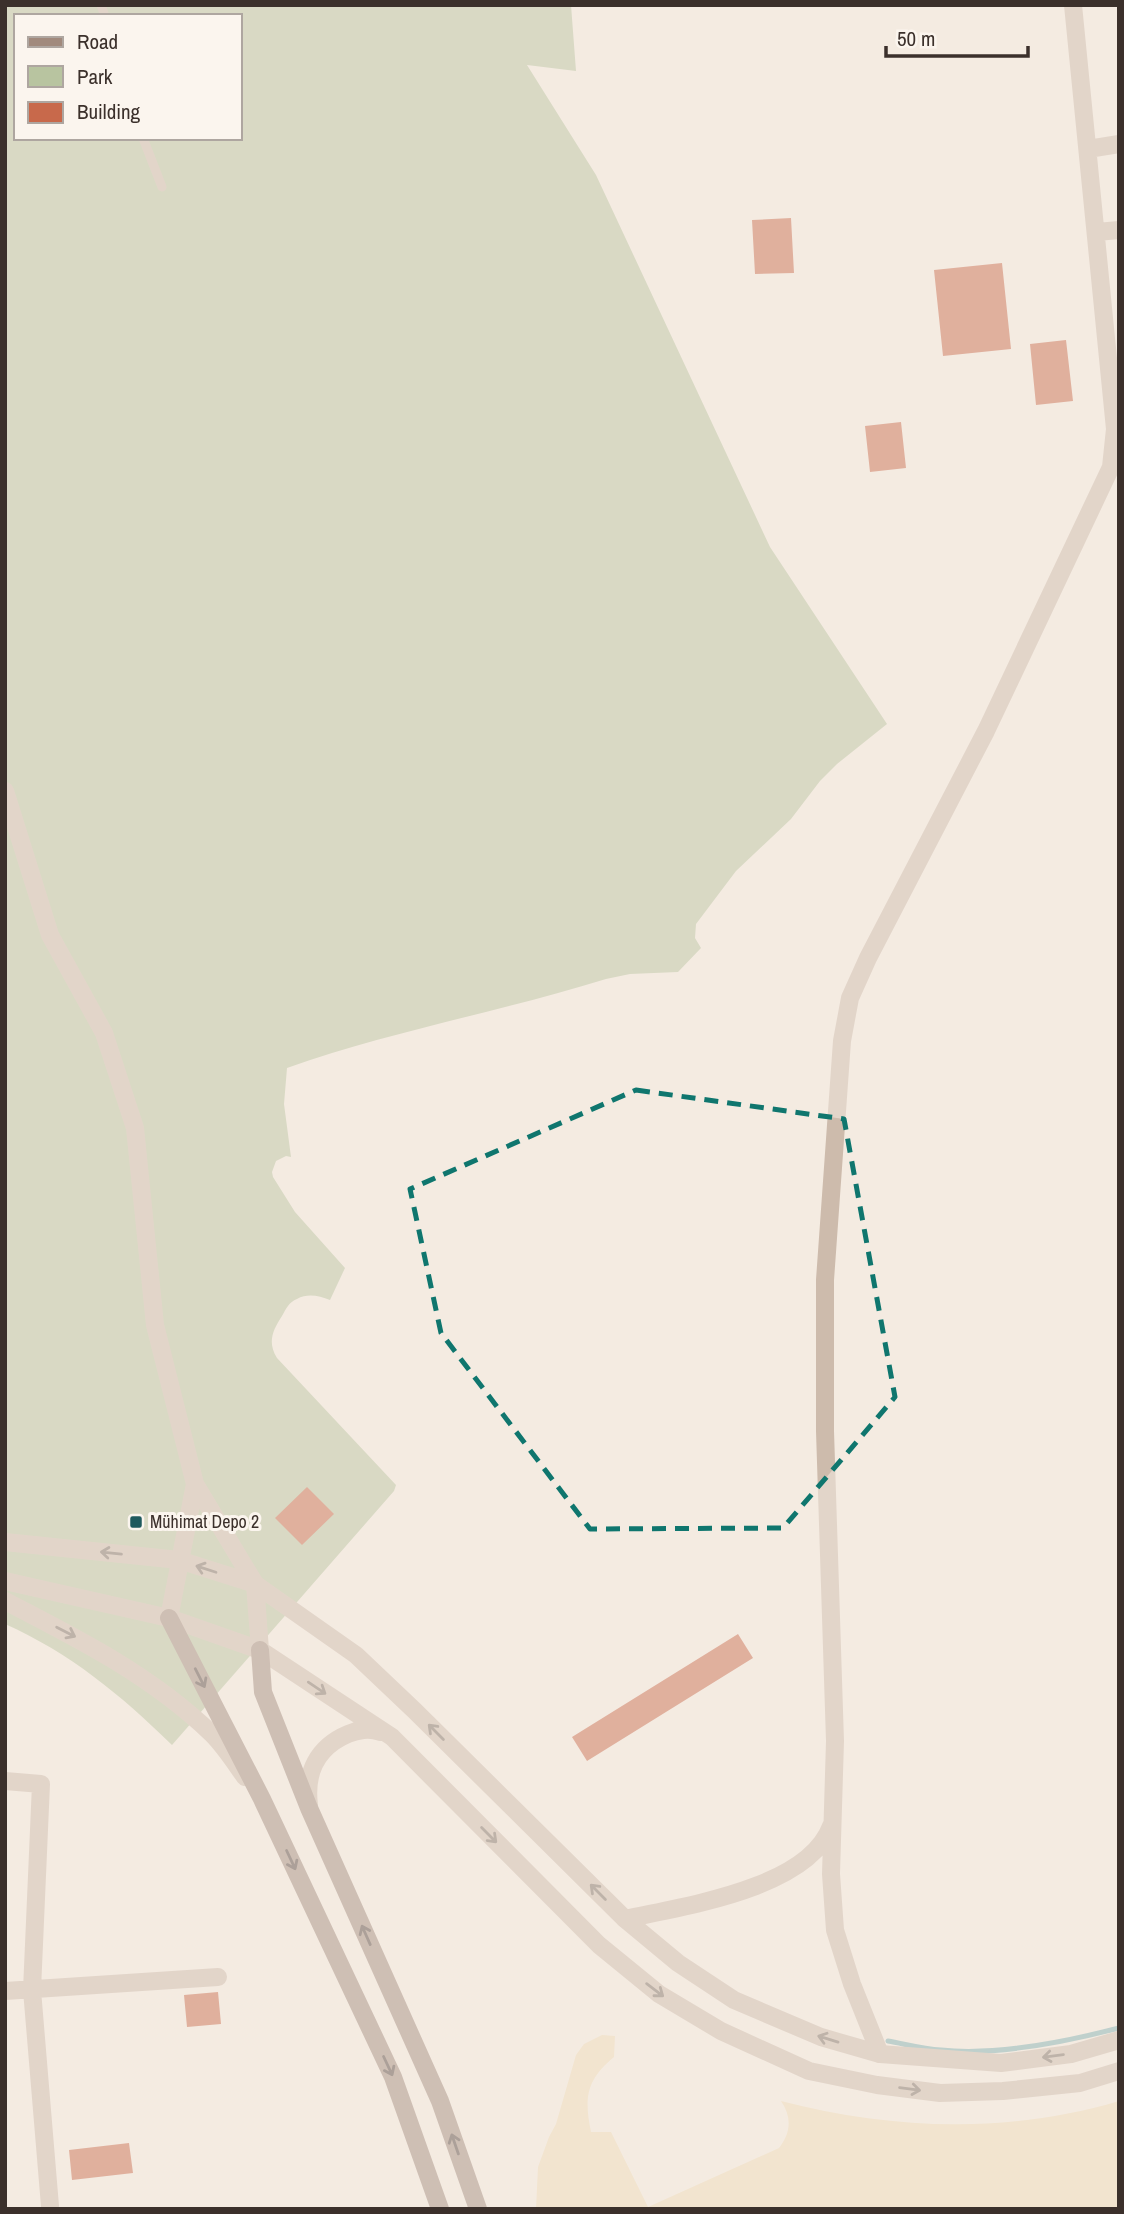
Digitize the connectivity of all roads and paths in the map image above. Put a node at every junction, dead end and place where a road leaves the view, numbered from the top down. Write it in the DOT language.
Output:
graph roads {
  1 [pos="1073,5"];
  2 [pos="144,140"];
  3 [pos="1119,144"];
  4 [pos="1088,149"];
  5 [pos="162,187"];
  6 [pos="1119,230"];
  7 [pos="1097,232"];
  8 [pos="5,791"];
  9 [pos="195,1485"];
  10 [pos="5,1542"];
  11 [pos="179,1560"];
  12 [pos="5,1581"];
  13 [pos="255,1584"];
  14 [pos="5,1601"];
  15 [pos="169,1618"];
  16 [pos="260,1650"];
  17 [pos="391,1737"];
  18 [pos="5,1781"];
  19 [pos="262,1799"];
  20 [pos="309,1808"];
  21 [pos="834,1818"];
  22 [pos="625,1919"];
  23 [pos="218,1977"];
  24 [pos="32,1990"];
  25 [pos="5,1991"];
  26 [pos="1119,2040"];
  27 [pos="880,2054"];
  28 [pos="1119,2071"];
  29 [pos="50,2206"];
  30 [pos="440,2209"];
  31 [pos="478,2209"];
  1 -- 4 [label="street"];
  2 -- 5 [label="lane"];
  3 -- 4 [label="street"];
  4 -- 7 [label="street"];
  6 -- 7 [label="street"];
  7 -- 21 [label="street"];
  8 -- 9 [label="street"];
  9 -- 11 [label="street"];
  9 -- 13 [label="street"];
  11 -- 10 [label="street, one-way"];
  13 -- 11 [label="street, one-way"];
  11 -- 15 [label="street"];
  12 -- 15 [label="street"];
  13 -- 16 [label="street"];
  22 -- 13 [label="street, one-way"];
  14 -- 19 [label="street, one-way"];
  15 -- 16 [label="street"];
  15 -- 19 [label="main road, one-way"];
  16 -- 17 [label="street, one-way"];
  16 -- 20 [label="main road"];
  17 -- 20 [label="street"];
  17 -- 28 [label="street, one-way"];
  18 -- 24 [label="street"];
  19 -- 30 [label="main road, one-way"];
  31 -- 20 [label="main road, one-way"];
  21 -- 22 [label="street"];
  21 -- 27 [label="street"];
  27 -- 22 [label="street, one-way"];
  23 -- 24 [label="street"];
  24 -- 25 [label="street"];
  24 -- 29 [label="street"];
  26 -- 27 [label="street, one-way"];
}
